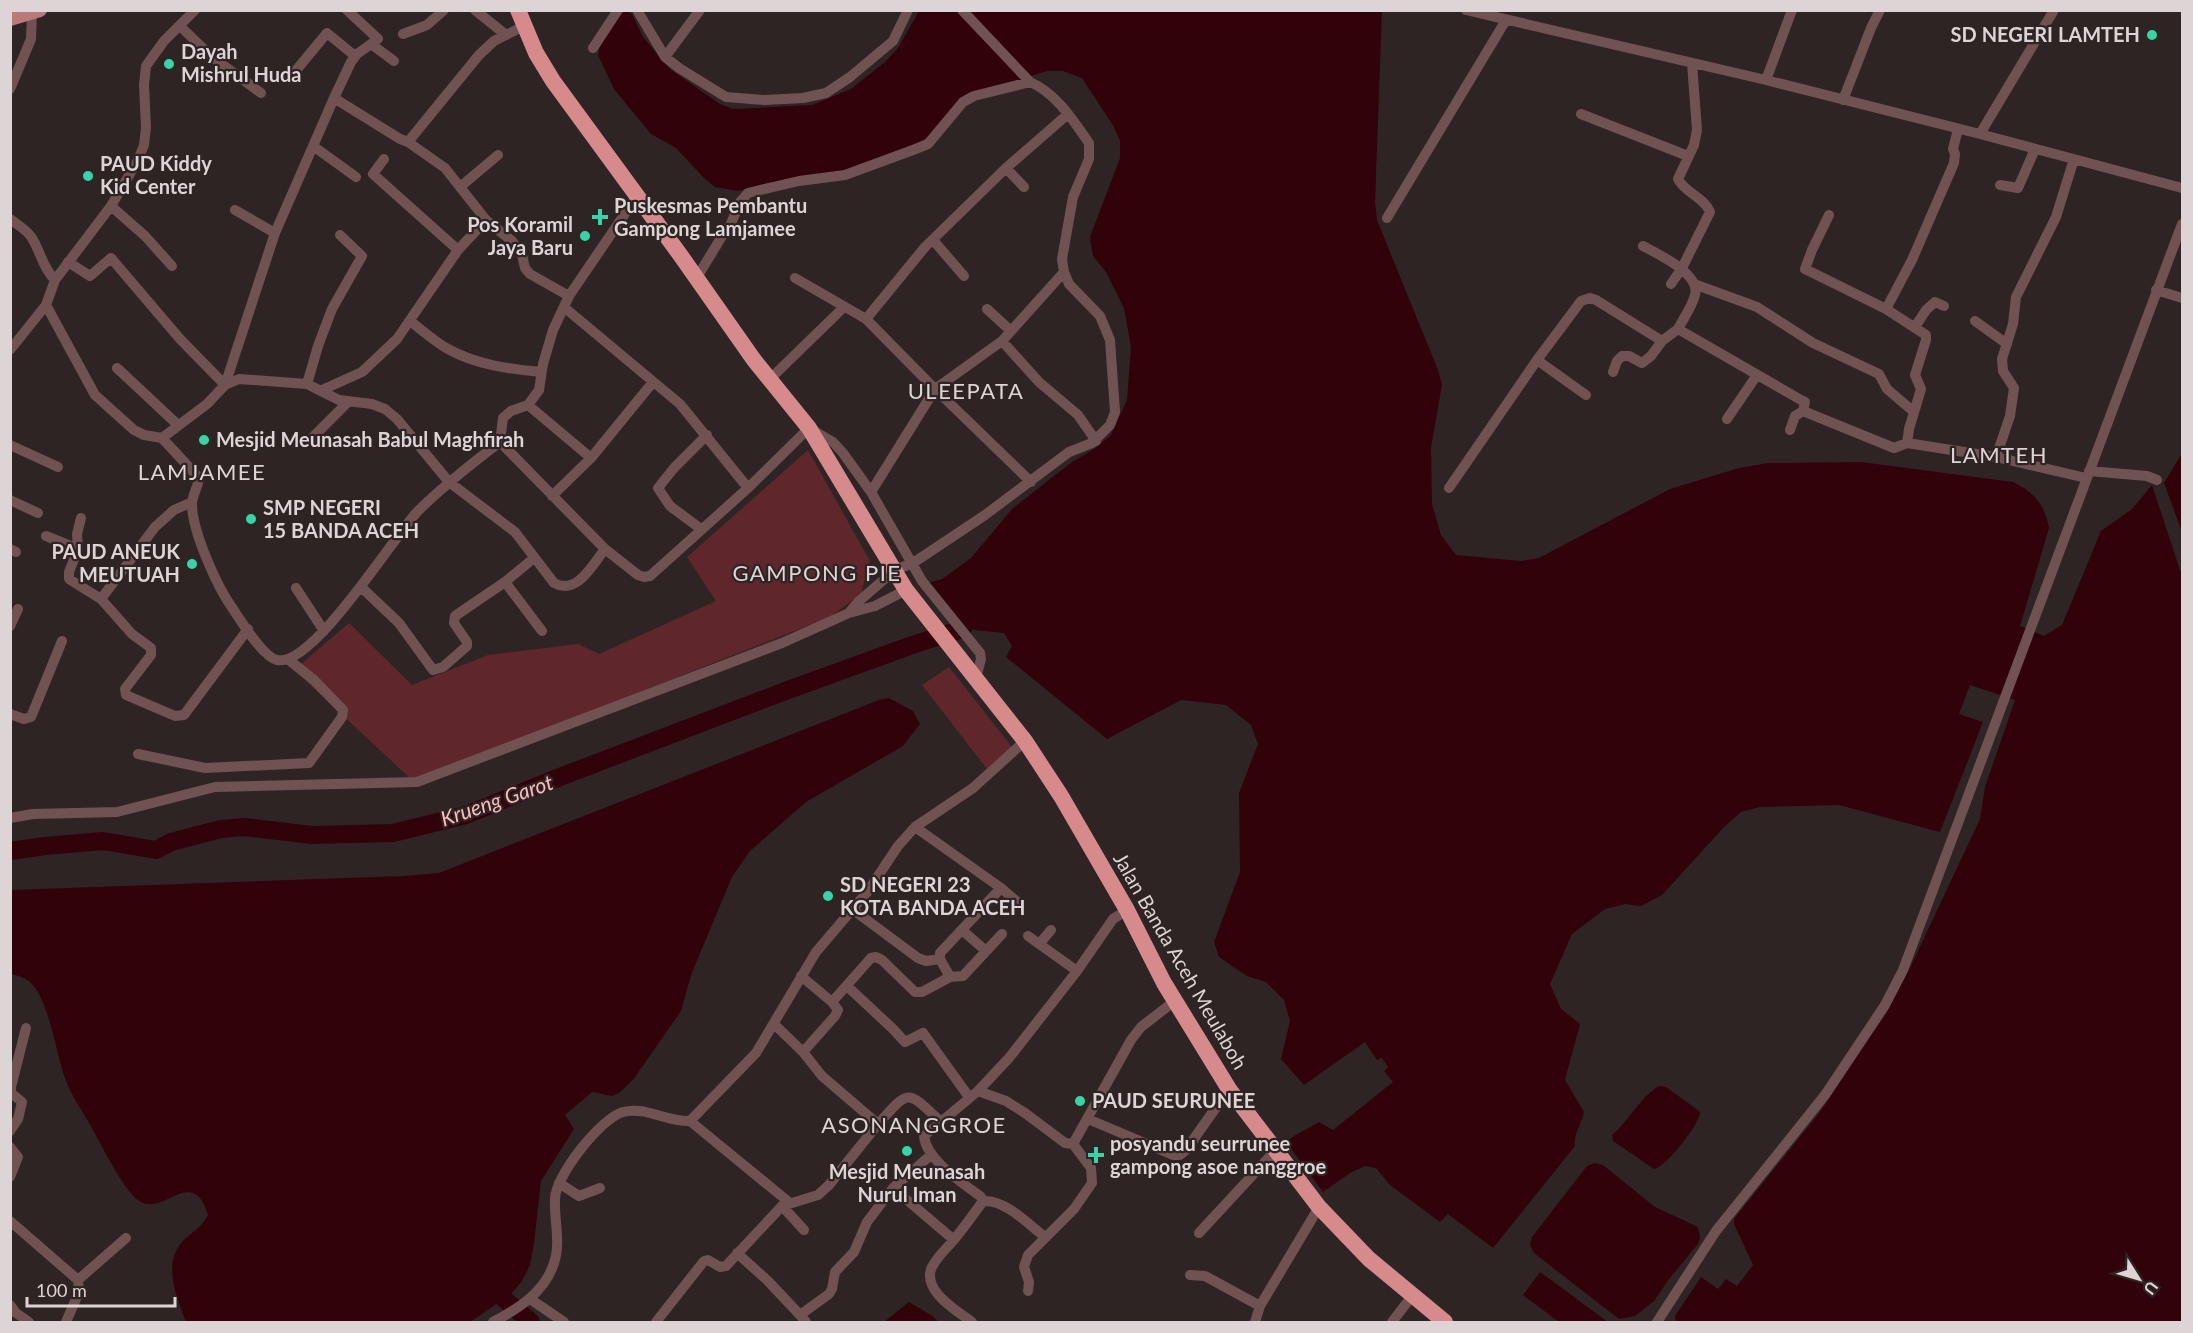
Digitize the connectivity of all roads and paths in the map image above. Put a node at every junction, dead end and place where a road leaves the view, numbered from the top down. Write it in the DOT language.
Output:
graph roads {
  1 [pos="195,10"];
  2 [pos="347,10"];
  3 [pos="444,10"];
  4 [pos="475,10"];
  5 [pos="618,10"];
  6 [pos="637,10"];
  7 [pos="700,10"];
  8 [pos="908,10"];
  9 [pos="962,10"];
  10 [pos="1466,10"];
  11 [pos="1792,10"];
  12 [pos="1880,10"];
  13 [pos="2054,10"];
  14 [pos="36,12"];
  15 [pos="521,18"];
  16 [pos="10,19"];
  17 [pos="1506,20"];
  18 [pos="180,26"];
  19 [pos="403,34"];
  20 [pos="506,35"];
  21 [pos="371,44"];
  22 [pos="592,48"];
  23 [pos="355,56"];
  24 [pos="665,57"];
  25 [pos="394,61"];
  26 [pos="1692,63"];
  27 [pos="293,74"];
  28 [pos="1766,80"];
  29 [pos="1029,81"];
  30 [pos="10,89"];
  31 [pos="261,93"];
  32 [pos="334,98"];
  33 [pos="1843,100"];
  34 [pos="1068,114"];
  35 [pos="1581,114"];
  36 [pos="1958,129"];
  37 [pos="1980,134"];
  38 [pos="408,142"];
  39 [pos="313,146"];
  40 [pos="2035,149"];
  41 [pos="498,155"];
  42 [pos="1688,156"];
  43 [pos="384,159"];
  44 [pos="2074,159"];
  45 [pos="1006,168"];
  46 [pos="356,177"];
  47 [pos="2000,185"];
  48 [pos="460,187"];
  49 [pos="1024,187"];
  50 [pos="2182,188"];
  51 [pos="637,196"];
  52 [pos="111,206"];
  53 [pos="235,210"];
  54 [pos="1829,215"];
  55 [pos="1387,218"];
  56 [pos="10,219"];
  57 [pos="486,220"];
  58 [pos="2182,224"];
  59 [pos="275,233"];
  60 [pos="340,235"];
  61 [pos="933,240"];
  62 [pos="1643,246"];
  63 [pos="458,250"];
  64 [pos="68,262"];
  65 [pos="171,266"];
  66 [pos="1682,268"];
  67 [pos="1064,272"];
  68 [pos="964,276"];
  69 [pos="795,278"];
  70 [pos="696,279"];
  71 [pos="55,280"];
  72 [pos="1671,284"];
  73 [pos="1694,284"];
  74 [pos="2157,290"];
  75 [pos="569,296"];
  76 [pos="2182,298"];
  77 [pos="46,304"];
  78 [pos="1944,306"];
  79 [pos="844,307"];
  80 [pos="565,308"];
  81 [pos="987,309"];
  82 [pos="1886,309"];
  83 [pos="866,319"];
  84 [pos="410,321"];
  85 [pos="1975,321"];
  86 [pos="1915,327"];
  87 [pos="1678,329"];
  88 [pos="1011,331"];
  89 [pos="1002,341"];
  90 [pos="1662,341"];
  91 [pos="2007,344"];
  92 [pos="10,350"];
  93 [pos="1537,360"];
  94 [pos="117,368"];
  95 [pos="541,372"];
  96 [pos="1613,372"];
  97 [pos="1757,375"];
  98 [pos="769,380"];
  99 [pos="653,382"];
  100 [pos="307,384"];
  101 [pos="225,385"];
  102 [pos="934,389"];
  103 [pos="322,390"];
  104 [pos="1586,395"];
  105 [pos="348,402"];
  106 [pos="528,405"];
  107 [pos="1803,411"];
  108 [pos="1914,412"];
  109 [pos="1727,419"];
  110 [pos="178,425"];
  111 [pos="809,428"];
  112 [pos="1790,430"];
  113 [pos="707,435"];
  114 [pos="162,438"];
  115 [pos="312,438"];
  116 [pos="1096,441"];
  117 [pos="500,442"];
  118 [pos="1907,443"];
  119 [pos="10,445"];
  120 [pos="1996,457"];
  121 [pos="591,458"];
  122 [pos="58,467"];
  123 [pos="2087,474"];
  124 [pos="2157,480"];
  125 [pos="449,482"];
  126 [pos="1031,482"];
  127 [pos="748,488"];
  128 [pos="1449,488"];
  129 [pos="871,492"];
  130 [pos="552,496"];
  131 [pos="10,500"];
  132 [pos="192,502"];
  133 [pos="38,513"];
  134 [pos="81,518"];
  135 [pos="701,529"];
  136 [pos="46,536"];
  137 [pos="78,549"];
  138 [pos="605,549"];
  139 [pos="534,558"];
  140 [pos="913,563"];
  141 [pos="895,570"];
  142 [pos="505,582"];
  143 [pos="361,587"];
  144 [pos="296,588"];
  145 [pos="908,592"];
  146 [pos="101,599"];
  147 [pos="18,609"];
  148 [pos="849,613"];
  149 [pos="10,626"];
  150 [pos="248,630"];
  151 [pos="324,631"];
  152 [pos="542,631"];
  153 [pos="62,641"];
  154 [pos="290,660"];
  155 [pos="976,678"];
  156 [pos="10,714"];
  157 [pos="1025,741"];
  158 [pos="138,754"];
  159 [pos="10,818"];
  160 [pos="915,827"];
  161 [pos="1001,888"];
  162 [pos="1021,905"];
  163 [pos="852,909"];
  164 [pos="1127,910"];
  165 [pos="962,930"];
  166 [pos="1051,930"];
  167 [pos="1002,934"];
  168 [pos="1028,936"];
  169 [pos="1040,943"];
  170 [pos="986,951"];
  171 [pos="940,959"];
  172 [pos="1077,971"];
  173 [pos="801,976"];
  174 [pos="950,977"];
  175 [pos="847,986"];
  176 [pos="1176,1000"];
  177 [pos="832,1002"];
  178 [pos="774,1024"];
  179 [pos="26,1028"];
  180 [pos="803,1052"];
  181 [pos="1229,1089"];
  182 [pos="11,1093"];
  183 [pos="974,1094"];
  184 [pos="1088,1119"];
  185 [pos="690,1121"];
  186 [pos="941,1122"];
  187 [pos="878,1124"];
  188 [pos="10,1131"];
  189 [pos="1073,1144"];
  190 [pos="10,1147"];
  191 [pos="1275,1150"];
  192 [pos="932,1154"];
  193 [pos="10,1178"];
  194 [pos="559,1183"];
  195 [pos="600,1188"];
  196 [pos="893,1188"];
  197 [pos="983,1201"];
  198 [pos="786,1205"];
  199 [pos="1318,1207"];
  200 [pos="10,1221"];
  201 [pos="804,1230"];
  202 [pos="1199,1233"];
  203 [pos="1045,1237"];
  204 [pos="126,1238"];
  205 [pos="954,1240"];
  206 [pos="737,1253"];
  207 [pos="1190,1275"];
  208 [pos="78,1280"];
  209 [pos="1028,1291"];
  210 [pos="1412,1296"];
  211 [pos="527,1301"];
  212 [pos="10,1305"];
  213 [pos="1260,1306"];
  214 [pos="803,1319"];
  215 [pos="29,1323"];
  216 [pos="66,1323"];
  217 [pos="493,1323"];
  218 [pos="564,1323"];
  219 [pos="656,1323"];
  220 [pos="972,1323"];
  221 [pos="1254,1323"];
  222 [pos="1392,1323"];
  223 [pos="1445,1323"];
  224 [pos="1657,1323"];
  1 -- 18 [label="street"];
  2 -- 21 [label="street"];
  3 -- 19 [label="street"];
  4 -- 20 [label="street"];
  5 -- 22 [label="street"];
  6 -- 24 [label="street"];
  7 -- 24 [label="street"];
  8 -- 24 [label="street"];
  9 -- 29 [label="street"];
  10 -- 17 [label="street"];
  11 -- 28 [label="street"];
  12 -- 33 [label="street"];
  13 -- 37 [label="street"];
  14 -- 16 [label="main road"];
  14 -- 30 [label="street"];
  15 -- 20 [label="street"];
  15 -- 51 [label="highway, Jalan Banda Aceh Meulaboh"];
  17 -- 26 [label="street"];
  17 -- 55 [label="street"];
  18 -- 31 [label="street"];
  18 -- 52 [label="street"];
  20 -- 38 [label="street"];
  21 -- 23 [label="street"];
  21 -- 25 [label="street"];
  23 -- 27 [label="street"];
  23 -- 32 [label="street"];
  26 -- 28 [label="street"];
  26 -- 42 [label="street"];
  28 -- 33 [label="street"];
  29 -- 34 [label="street"];
  29 -- 70 [label="street"];
  32 -- 38 [label="street"];
  32 -- 39 [label="street"];
  33 -- 36 [label="street"];
  34 -- 45 [label="street"];
  34 -- 67 [label="street"];
  35 -- 42 [label="street"];
  36 -- 37 [label="street"];
  36 -- 82 [label="street"];
  37 -- 40 [label="street"];
  38 -- 48 [label="street"];
  39 -- 46 [label="street"];
  39 -- 59 [label="street"];
  40 -- 44 [label="street"];
  40 -- 47 [label="street"];
  41 -- 48 [label="street"];
  42 -- 66 [label="street"];
  43 -- 63 [label="street"];
  44 -- 50 [label="street"];
  44 -- 91 [label="street"];
  45 -- 49 [label="street"];
  45 -- 61 [label="street"];
  48 -- 57 [label="street"];
  51 -- 70 [label="highway, Jalan Banda Aceh Meulaboh"];
  51 -- 75 [label="street"];
  52 -- 64 [label="street"];
  52 -- 65 [label="street"];
  53 -- 59 [label="street"];
  54 -- 82 [label="street"];
  56 -- 71 [label="street"];
  57 -- 63 [label="street"];
  57 -- 75 [label="street"];
  58 -- 74 [label="street"];
  59 -- 101 [label="street"];
  60 -- 100 [label="street"];
  61 -- 68 [label="street"];
  61 -- 83 [label="street"];
  62 -- 66 [label="street"];
  63 -- 84 [label="street"];
  64 -- 71 [label="street"];
  64 -- 101 [label="street"];
  66 -- 72 [label="street"];
  66 -- 73 [label="street"];
  67 -- 88 [label="street"];
  67 -- 116 [label="street"];
  69 -- 79 [label="street"];
  70 -- 98 [label="highway, Jalan Banda Aceh Meulaboh"];
  71 -- 77 [label="street"];
  73 -- 87 [label="street"];
  73 -- 108 [label="street"];
  74 -- 76 [label="street"];
  74 -- 123 [label="street"];
  75 -- 80 [label="street"];
  77 -- 92 [label="street"];
  77 -- 114 [label="street"];
  78 -- 86 [label="street"];
  79 -- 83 [label="street"];
  79 -- 98 [label="street"];
  80 -- 95 [label="street"];
  80 -- 99 [label="street"];
  81 -- 88 [label="street"];
  82 -- 86 [label="street"];
  83 -- 102 [label="street"];
  84 -- 95 [label="street"];
  84 -- 103 [label="street"];
  85 -- 91 [label="street"];
  86 -- 108 [label="street"];
  87 -- 90 [label="street"];
  87 -- 97 [label="street"];
  88 -- 89 [label="street"];
  89 -- 102 [label="street"];
  89 -- 116 [label="street"];
  90 -- 93 [label="street"];
  90 -- 96 [label="street"];
  91 -- 120 [label="street"];
  93 -- 104 [label="street"];
  93 -- 128 [label="street"];
  94 -- 110 [label="street"];
  95 -- 106 [label="street"];
  97 -- 107 [label="street"];
  97 -- 109 [label="street"];
  98 -- 111 [label="highway, Jalan Banda Aceh Meulaboh"];
  99 -- 113 [label="street"];
  99 -- 121 [label="street"];
  100 -- 101 [label="street"];
  100 -- 103 [label="street"];
  101 -- 110 [label="street"];
  102 -- 126 [label="street"];
  102 -- 129 [label="street"];
  103 -- 105 [label="street"];
  105 -- 115 [label="street"];
  105 -- 125 [label="street"];
  106 -- 117 [label="street"];
  106 -- 121 [label="street"];
  107 -- 112 [label="street"];
  107 -- 118 [label="street"];
  108 -- 118 [label="street"];
  110 -- 114 [label="street"];
  111 -- 127 [label="street"];
  111 -- 129 [label="street"];
  111 -- 141 [label="highway, Jalan Banda Aceh Meulaboh"];
  113 -- 127 [label="street"];
  113 -- 135 [label="street"];
  114 -- 132 [label="street"];
  116 -- 126 [label="street"];
  117 -- 125 [label="street"];
  117 -- 130 [label="street"];
  118 -- 120 [label="street"];
  119 -- 122 [label="street"];
  120 -- 123 [label="street"];
  121 -- 130 [label="street"];
  123 -- 124 [label="street"];
  123 -- 224 [label="street"];
  125 -- 139 [label="street"];
  125 -- 143 [label="street"];
  126 -- 140 [label="street"];
  127 -- 135 [label="street"];
  129 -- 140 [label="street"];
  130 -- 138 [label="street"];
  131 -- 133 [label="street"];
  132 -- 146 [label="street"];
  132 -- 150 [label="street"];
  134 -- 137 [label="street"];
  135 -- 138 [label="street"];
  136 -- 137 [label="street"];
  137 -- 146 [label="street"];
  138 -- 139 [label="street"];
  139 -- 142 [label="street"];
  140 -- 141 [label="street"];
  140 -- 155 [label="street"];
  141 -- 145 [label="highway, Jalan Banda Aceh Meulaboh"];
  141 -- 148 [label="street"];
  142 -- 143 [label="street"];
  142 -- 152 [label="street"];
  143 -- 151 [label="street"];
  144 -- 151 [label="street"];
  145 -- 148 [label="street"];
  145 -- 155 [label="highway, Jalan Banda Aceh Meulaboh"];
  146 -- 150 [label="street"];
  147 -- 149 [label="street"];
  148 -- 159 [label="street"];
  150 -- 154 [label="street"];
  151 -- 154 [label="street"];
  153 -- 156 [label="street"];
  154 -- 158 [label="street"];
  155 -- 157 [label="highway, Jalan Banda Aceh Meulaboh"];
  157 -- 160 [label="street"];
  157 -- 164 [label="highway, Jalan Banda Aceh Meulaboh"];
  160 -- 161 [label="street"];
  160 -- 163 [label="street"];
  161 -- 162 [label="street"];
  161 -- 165 [label="street"];
  163 -- 171 [label="street"];
  163 -- 173 [label="street"];
  164 -- 172 [label="street"];
  164 -- 176 [label="highway, Jalan Banda Aceh Meulaboh"];
  165 -- 170 [label="street"];
  165 -- 171 [label="street"];
  166 -- 169 [label="street"];
  167 -- 170 [label="street"];
  168 -- 169 [label="street"];
  169 -- 172 [label="street"];
  170 -- 174 [label="street"];
  171 -- 174 [label="street"];
  172 -- 183 [label="street"];
  173 -- 177 [label="street"];
  173 -- 178 [label="street"];
  174 -- 175 [label="street"];
  175 -- 177 [label="street"];
  175 -- 183 [label="street"];
  176 -- 181 [label="highway, Jalan Banda Aceh Meulaboh"];
  176 -- 184 [label="street"];
  177 -- 180 [label="street"];
  178 -- 180 [label="street"];
  178 -- 185 [label="street"];
  179 -- 182 [label="street"];
  180 -- 187 [label="street"];
  181 -- 184 [label="street"];
  181 -- 191 [label="highway, Jalan Banda Aceh Meulaboh"];
  182 -- 188 [label="street"];
  183 -- 186 [label="street"];
  183 -- 189 [label="street"];
  184 -- 189 [label="street"];
  185 -- 194 [label="street"];
  185 -- 198 [label="street"];
  186 -- 187 [label="street"];
  186 -- 192 [label="street"];
  187 -- 198 [label="street"];
  189 -- 203 [label="street"];
  190 -- 193 [label="street"];
  191 -- 199 [label="highway, Jalan Banda Aceh Meulaboh"];
  191 -- 202 [label="street"];
  192 -- 196 [label="street"];
  192 -- 197 [label="street"];
  194 -- 195 [label="street"];
  194 -- 211 [label="street"];
  196 -- 205 [label="street"];
  196 -- 214 [label="street"];
  197 -- 203 [label="street"];
  197 -- 205 [label="street"];
  198 -- 201 [label="street"];
  198 -- 206 [label="street"];
  199 -- 210 [label="highway, Jalan Banda Aceh Meulaboh"];
  199 -- 213 [label="street"];
  200 -- 208 [label="street"];
  203 -- 209 [label="street"];
  204 -- 208 [label="street"];
  205 -- 220 [label="street"];
  206 -- 214 [label="street"];
  206 -- 219 [label="street"];
  207 -- 213 [label="street"];
  208 -- 216 [label="street"];
  210 -- 222 [label="street"];
  210 -- 223 [label="highway, Jalan Banda Aceh Meulaboh"];
  211 -- 217 [label="street"];
  211 -- 218 [label="street"];
  212 -- 215 [label="street"];
  213 -- 221 [label="street"];
}
